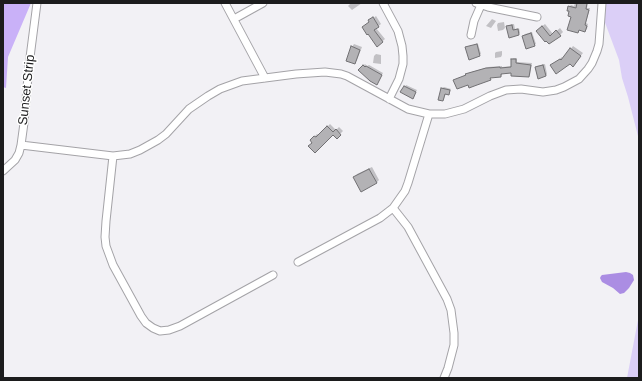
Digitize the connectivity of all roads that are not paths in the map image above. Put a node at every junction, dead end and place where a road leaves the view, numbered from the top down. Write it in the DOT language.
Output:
graph roads {
  1 [pos="37,3"];
  2 [pos="225,3"];
  3 [pos="263,3"];
  4 [pos="602,3"];
  5 [pos="385,4"];
  6 [pos="478,4"];
  7 [pos="537,17"];
  8 [pos="234,19"];
  9 [pos="471,35"];
  10 [pos="265,78"];
  11 [pos="389,99"];
  12 [pos="429,114"];
  13 [pos="21,145"];
  14 [pos="113,156"];
  15 [pos="3,171"];
  16 [pos="393,208"];
  17 [pos="298,262"];
  18 [pos="273,275"];
  19 [pos="444,378"];
  1 -- 13 [label="street, Sunset Strip"];
  2 -- 8 [label="street"];
  3 -- 8 [label="street"];
  4 -- 12 [label="street"];
  5 -- 11 [label="street"];
  6 -- 7 [label="street"];
  6 -- 9 [label="street"];
  8 -- 10 [label="street"];
  10 -- 11 [label="street"];
  10 -- 14 [label="street"];
  11 -- 12 [label="street"];
  12 -- 16 [label="street"];
  13 -- 14 [label="street"];
  13 -- 15 [label="street, Sunset Strip"];
  14 -- 18 [label="street"];
  16 -- 17 [label="street"];
  16 -- 19 [label="street"];
}
